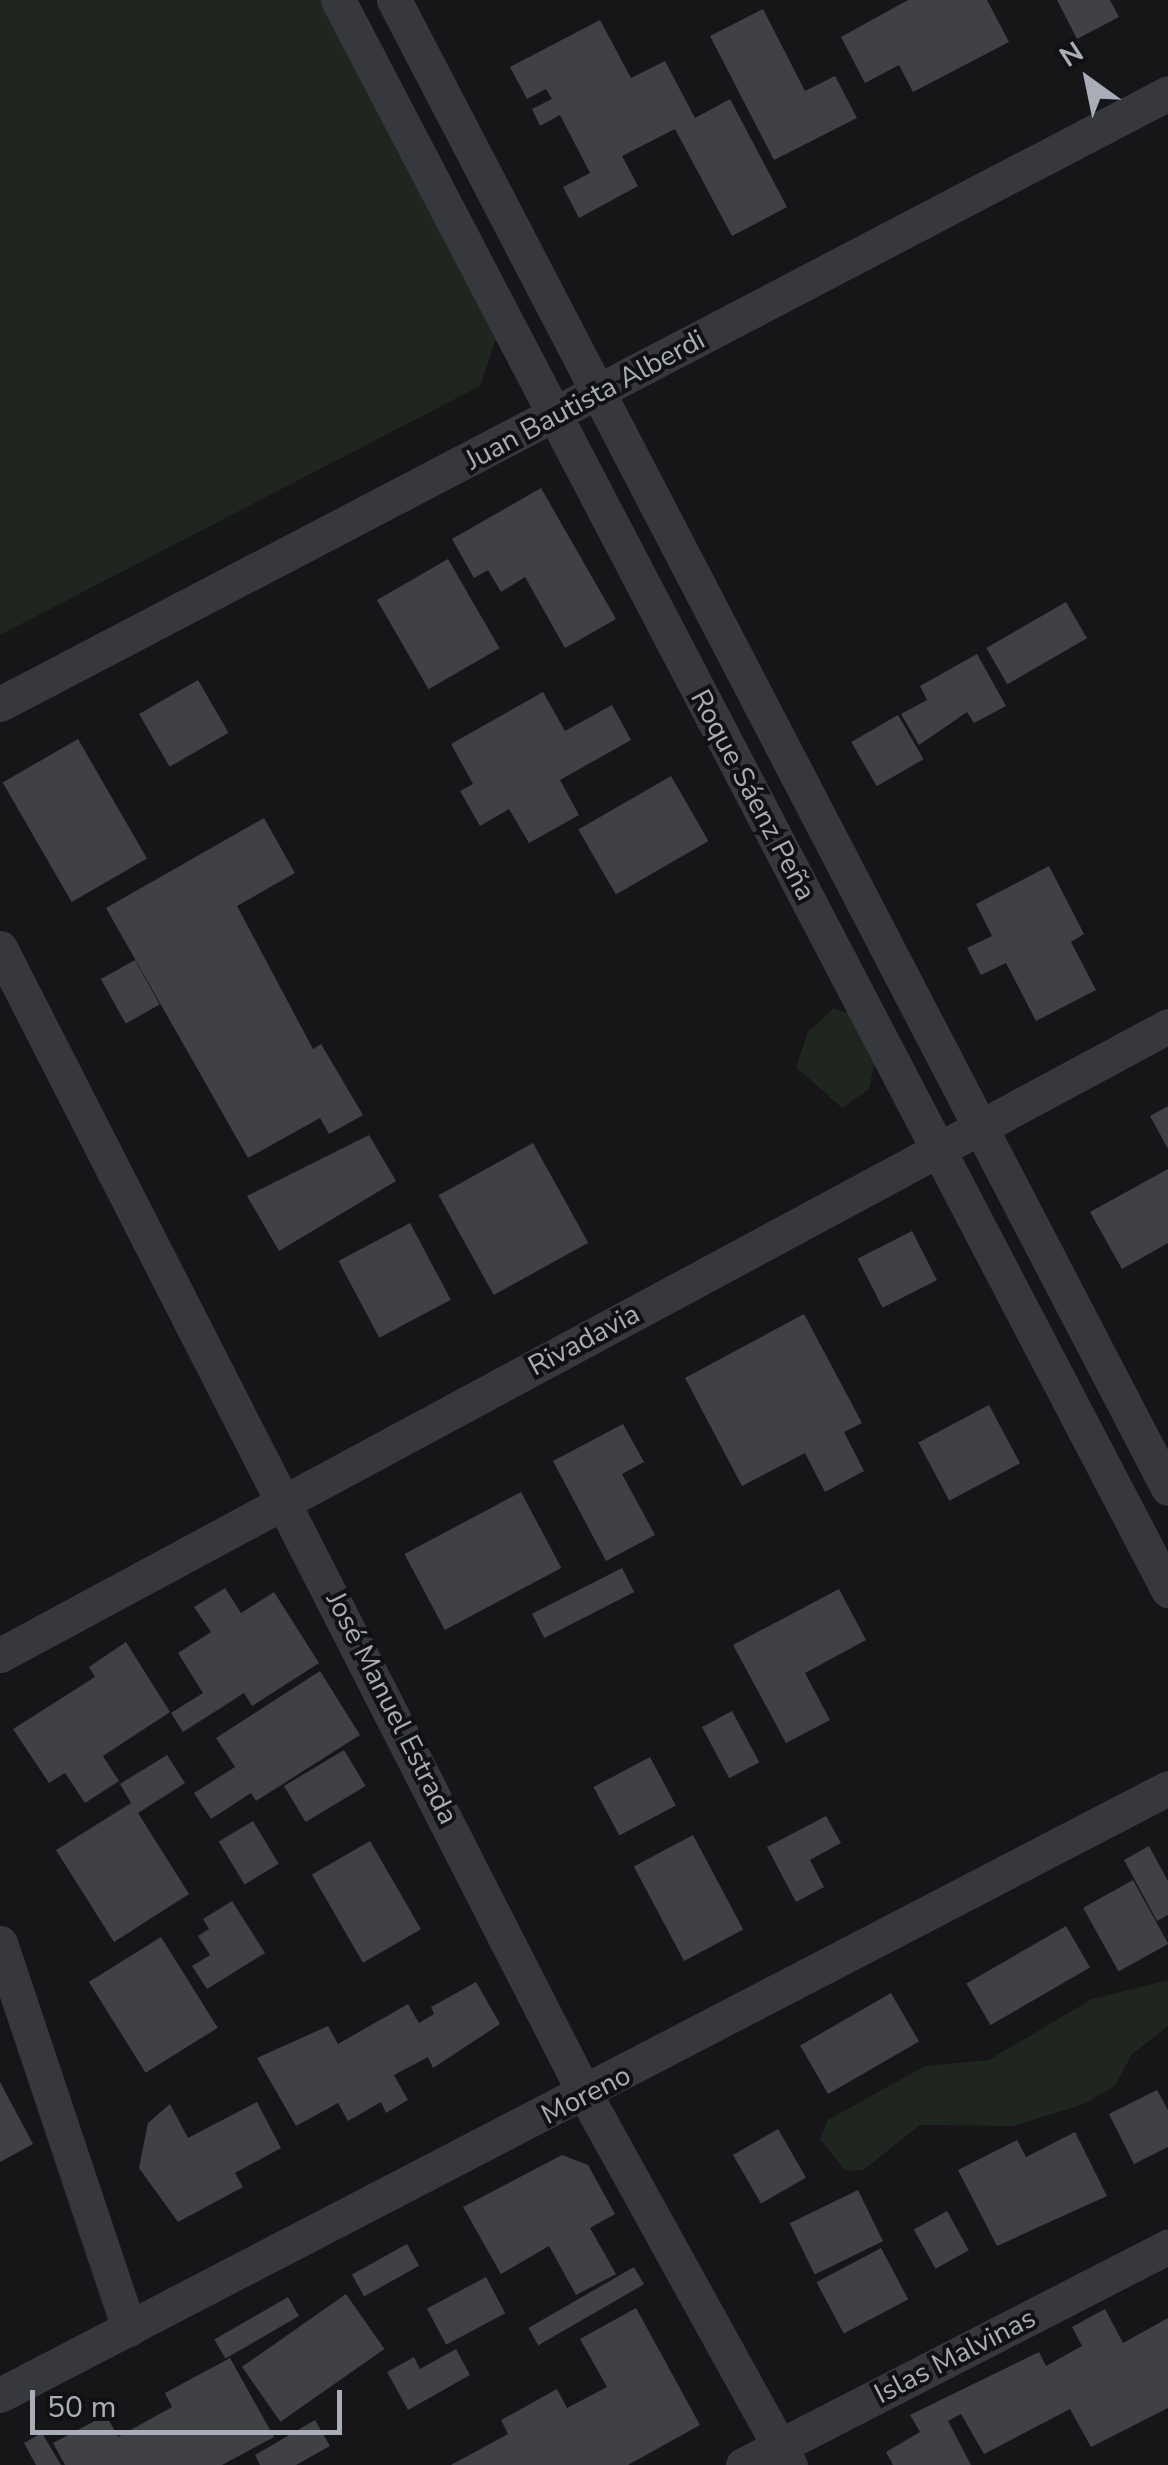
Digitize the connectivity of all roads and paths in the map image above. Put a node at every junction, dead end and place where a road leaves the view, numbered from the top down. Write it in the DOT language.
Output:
graph roads {
  1 [pos="338,0"];
  2 [pos="394,0"];
  3 [pos="1168,92"];
  4 [pos="601,392"];
  5 [pos="555,416"];
  6 [pos="0,704"];
  7 [pos="0,948"];
  8 [pos="1168,1026"];
  9 [pos="979,1126"];
  10 [pos="938,1148"];
  11 [pos="1168,1488"];
  12 [pos="288,1500"];
  13 [pos="1168,1590"];
  14 [pos="0,1655"];
  15 [pos="1168,1788"];
  16 [pos="0,1943"];
  17 [pos="586,2096"];
  18 [pos="1168,2247"];
  19 [pos="130,2329"];
  20 [pos="0,2395"];
  21 [pos="785,2455"];
  22 [pos="743,2465"];
  1 -- 5 [label="street, Roque Sáenz Peña"];
  2 -- 4 [label="street, Roque Sáenz Peña"];
  3 -- 4 [label="street, Juan Bautista Alberdi"];
  4 -- 5 [label="street, Juan Bautista Alberdi"];
  4 -- 9 [label="street, Roque Sáenz Peña"];
  5 -- 6 [label="street, Juan Bautista Alberdi"];
  5 -- 10 [label="street, Roque Sáenz Peña"];
  7 -- 12 [label="street, José Manuel Estrada"];
  8 -- 9 [label="street, Rivadavia"];
  9 -- 10 [label="street, Rivadavia"];
  9 -- 11 [label="street, Roque Sáenz Peña"];
  10 -- 12 [label="street, Rivadavia"];
  10 -- 13 [label="street, Roque Sáenz Peña"];
  12 -- 14 [label="street, Rivadavia"];
  12 -- 17 [label="street, José Manuel Estrada"];
  15 -- 17 [label="street, Moreno"];
  16 -- 19 [label="street"];
  17 -- 19 [label="street, Moreno"];
  17 -- 21 [label="street, José Manuel Estrada"];
  18 -- 21 [label="street, Islas Malvinas"];
  19 -- 20 [label="street, Moreno"];
  21 -- 22 [label="street, Islas Malvinas"];
}
